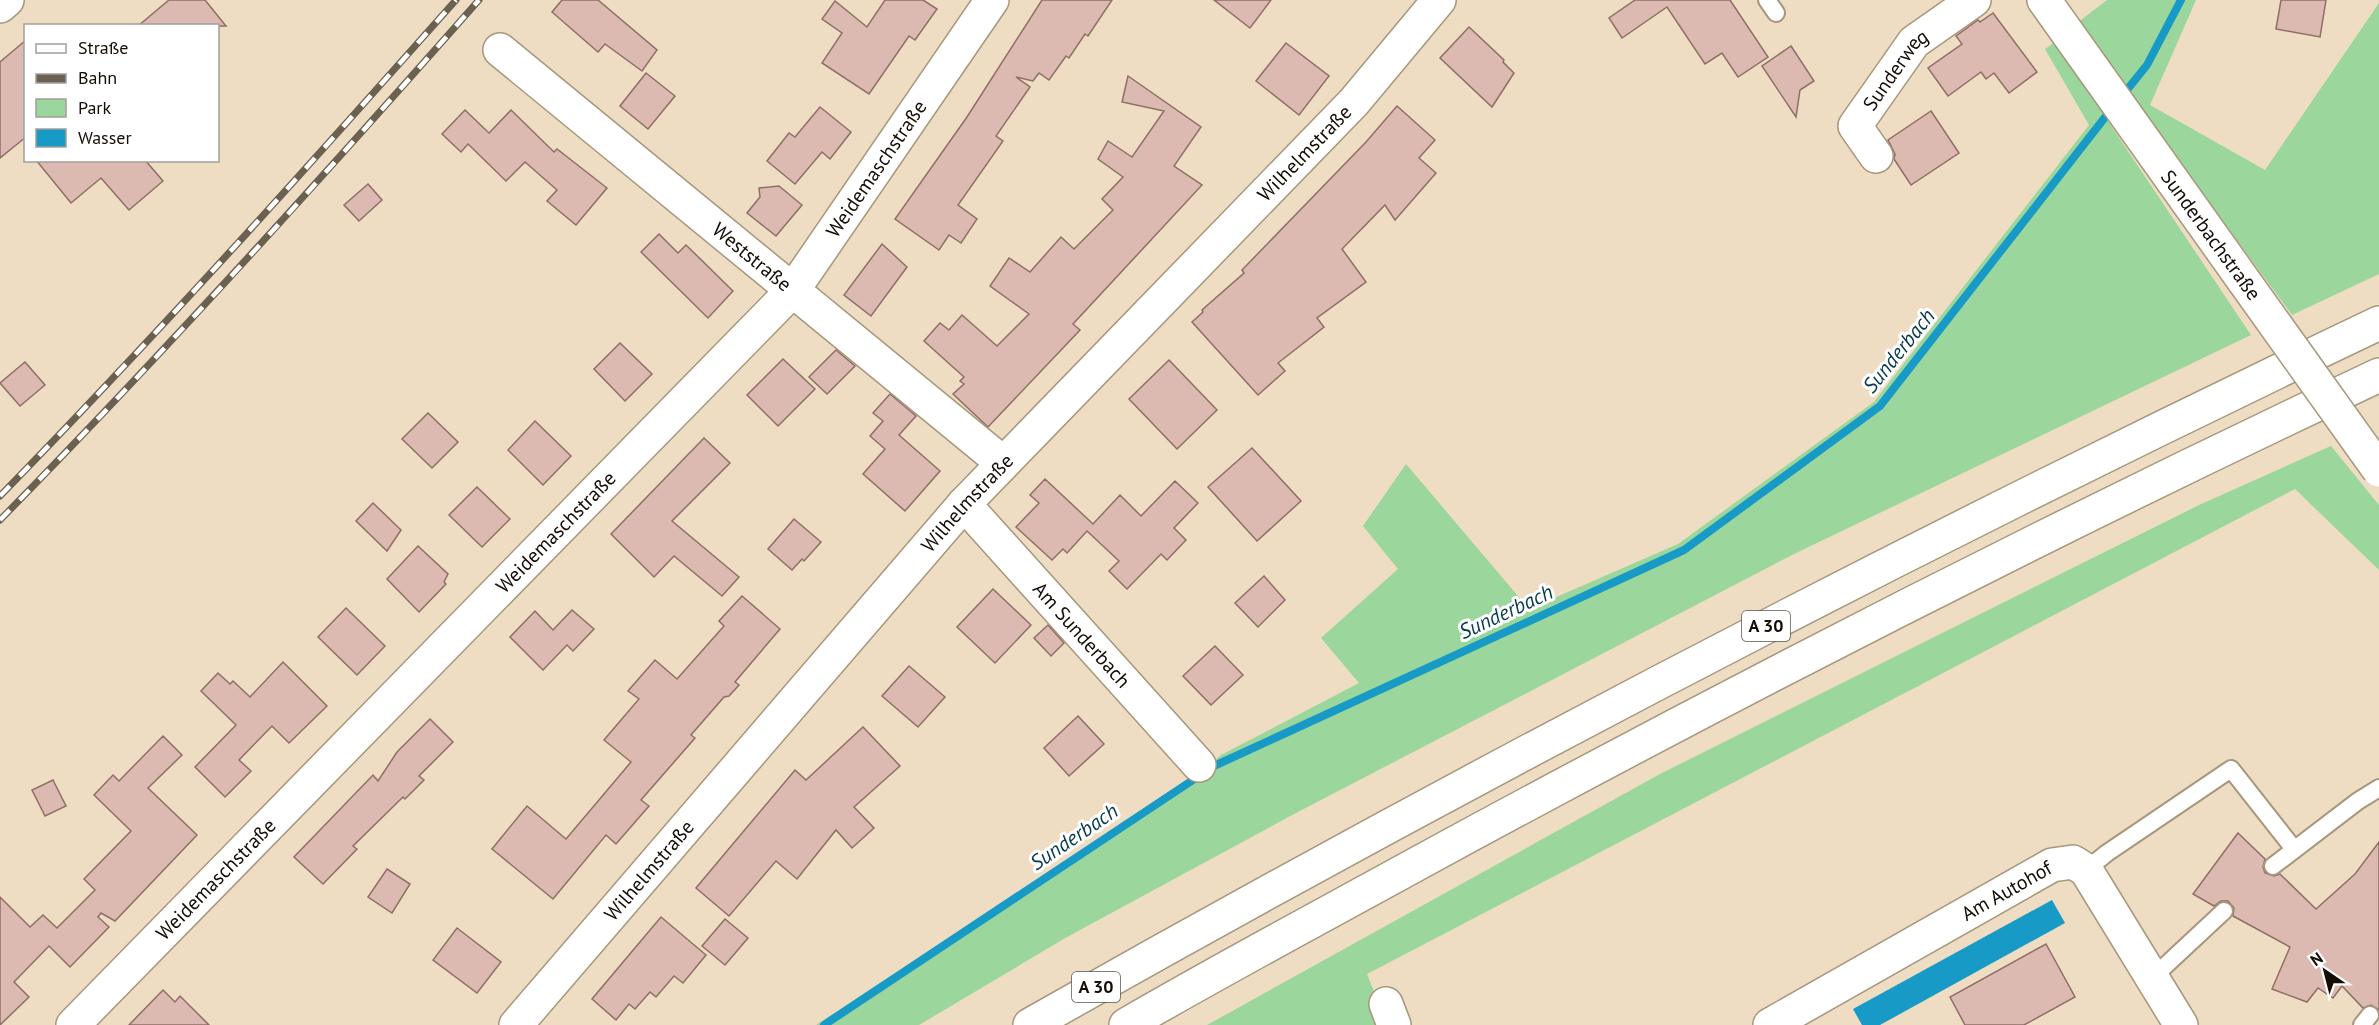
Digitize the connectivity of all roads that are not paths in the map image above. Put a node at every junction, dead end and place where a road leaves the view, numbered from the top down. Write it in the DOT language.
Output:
graph roads {
  1 [pos="7,0"];
  2 [pos="992,0"];
  3 [pos="1439,0"];
  4 [pos="1974,0"];
  5 [pos="2044,0"];
  6 [pos="0,6"];
  7 [pos="500,50"];
  8 [pos="1876,156"];
  9 [pos="793,290"];
  10 [pos="2379,323"];
  11 [pos="2379,375"];
  12 [pos="1003,463"];
  13 [pos="2379,470"];
  14 [pos="964,504"];
  15 [pos="1199,765"];
  16 [pos="2379,788"];
  17 [pos="2294,849"];
  18 [pos="2272,866"];
  19 [pos="2086,870"];
  20 [pos="2224,911"];
  21 [pos="2151,979"];
  22 [pos="73,1025"];
  23 [pos="516,1025"];
  24 [pos="1030,1025"];
  25 [pos="1126,1025"];
  26 [pos="1770,1025"];
  27 [pos="2181,1025"];
  1 -- 6 [label="main road"];
  2 -- 9 [label="main road, Weidemaschstraße"];
  3 -- 12 [label="main road, Wilhelmstraße"];
  4 -- 8 [label="main road, Sunderweg"];
  5 -- 13 [label="main road, Sunderbachstraße, bridge"];
  7 -- 9 [label="main road, Weststraße"];
  9 -- 12 [label="main road, Weststraße"];
  9 -- 22 [label="main road, Weidemaschstraße"];
  10 -- 24 [label="main road, A 30"];
  11 -- 25 [label="main road, A 30"];
  12 -- 14 [label="main road, Wilhelmstraße"];
  14 -- 15 [label="main road, Am Sunderbach"];
  14 -- 23 [label="main road, Wilhelmstraße"];
  16 -- 17 [label="lane"];
  17 -- 18 [label="lane"];
  17 -- 19 [label="lane"];
  19 -- 21 [label="main road"];
  19 -- 26 [label="main road, Am Autohof"];
  20 -- 21 [label="lane"];
  21 -- 27 [label="main road"];
}
